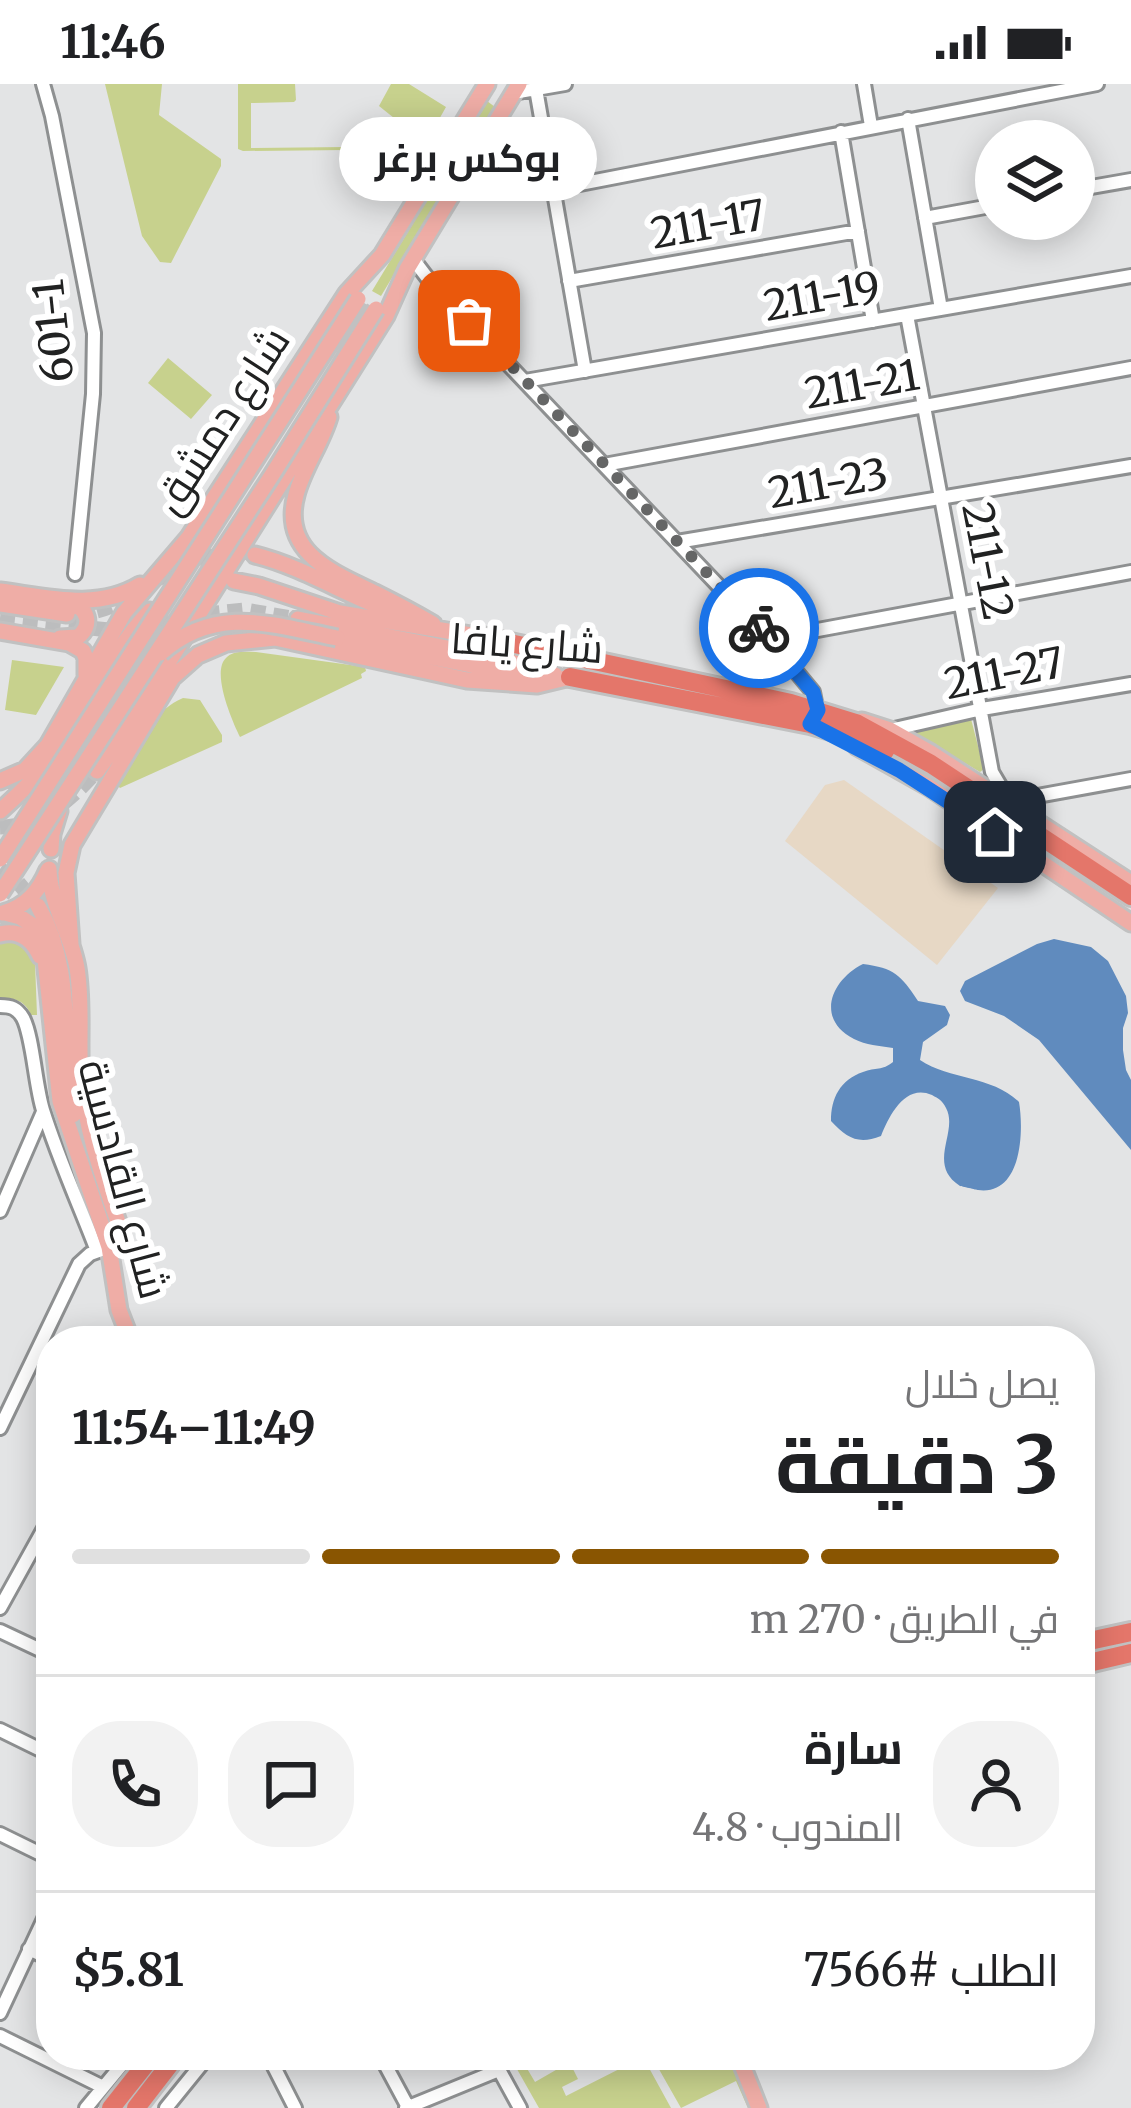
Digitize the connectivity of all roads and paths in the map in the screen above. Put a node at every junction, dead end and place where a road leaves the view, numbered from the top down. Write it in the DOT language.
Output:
graph roads {
  1 [pos="44,84"];
  2 [pos="487,84"];
  3 [pos="565,84"];
  4 [pos="864,84"];
  5 [pos="1097,84"];
  6 [pos="516,88"];
  7 [pos="536,89"];
  8 [pos="908,119"];
  9 [pos="872,126"];
  10 [pos="841,132"];
  11 [pos="1131,180"];
  12 [pos="1095,186"];
  13 [pos="554,189"];
  14 [pos="975,209"];
  15 [pos="925,218"];
  16 [pos="858,231"];
  17 [pos="382,255"];
  18 [pos="410,264"];
  19 [pos="1131,276"];
  20 [pos="569,281"];
  21 [pos="941,309"];
  22 [pos="907,315"];
  23 [pos="873,321"];
  24 [pos="1131,368"];
  25 [pos="585,371"];
  26 [pos="525,381"];
  27 [pos="332,399"];
  28 [pos="925,406"];
  29 [pos="604,465"];
  30 [pos="1131,466"];
  31 [pos="942,497"];
  32 [pos="677,542"];
  33 [pos="255,555"];
  34 [pos="1131,572"];
  35 [pos="75,574"];
  36 [pos="153,577"];
  37 [pos="234,581"];
  38 [pos="216,587"];
  39 [pos="0,591"];
  40 [pos="55,598"];
  41 [pos="962,603"];
  42 [pos="0,604"];
  43 [pos="150,610"];
  44 [pos="67,614"];
  45 [pos="298,619"];
  46 [pos="433,624"];
  47 [pos="0,631"];
  48 [pos="477,636"];
  49 [pos="39,637"];
  50 [pos="275,638"];
  51 [pos="769,639"];
  52 [pos="175,653"];
  53 [pos="562,676"];
  54 [pos="139,677"];
  55 [pos="85,682"];
  56 [pos="1131,684"];
  57 [pos="982,709"];
  58 [pos="818,716"];
  59 [pos="890,730"];
  60 [pos="60,741"];
  61 [pos="97,771"];
  62 [pos="1131,778"];
  63 [pos="17,782"];
  64 [pos="1015,806"];
  65 [pos="1,808"];
  66 [pos="51,849"];
  67 [pos="0,859"];
  68 [pos="49,869"];
  69 [pos="1085,873"];
  70 [pos="1126,876"];
  71 [pos="0,894"];
  72 [pos="1131,896"];
  73 [pos="1131,910"];
  74 [pos="13,912"];
  75 [pos="1131,923"];
  76 [pos="0,934"];
  77 [pos="71,944"];
  78 [pos="48,982"];
  79 [pos="0,1006"];
  80 [pos="43,1112"];
  81 [pos="81,1166"];
  82 [pos="0,1211"];
  83 [pos="103,1249"];
  84 [pos="49,1326"];
  85 [pos="125,1326"];
  86 [pos="36,1353"];
  87 [pos="0,1428"];
  88 [pos="36,1543"];
  89 [pos="0,1608"];
  90 [pos="0,1631"];
  91 [pos="1131,1632"];
  92 [pos="1095,1640"];
  93 [pos="36,1648"];
  94 [pos="1131,1653"];
  95 [pos="1095,1661"];
  96 [pos="0,1730"];
  97 [pos="36,1748"];
  98 [pos="0,1834"];
  99 [pos="36,1852"];
  100 [pos="36,1935"];
  101 [pos="29,1949"];
  102 [pos="36,1952"];
  103 [pos="0,2014"];
  104 [pos="0,2036"];
  105 [pos="36,2054"];
  106 [pos="69,2070"];
  107 [pos="117,2070"];
  108 [pos="141,2070"];
  109 [pos="165,2070"];
  110 [pos="196,2070"];
  111 [pos="276,2070"];
  112 [pos="388,2070"];
  113 [pos="497,2070"];
  114 [pos="500,2070"];
  115 [pos="748,2070"];
  116 [pos="103,2087"];
  117 [pos="179,2091"];
  118 [pos="407,2107"];
  119 [pos="86,2108"];
  120 [pos="111,2108"];
  121 [pos="136,2108"];
  122 [pos="166,2108"];
  123 [pos="186,2108"];
  124 [pos="296,2108"];
  125 [pos="520,2108"];
  126 [pos="763,2108"];
  1 -- 35 [label="street, 601-1"];
  2 -- 17 [label="main road, شارع دمشق"];
  3 -- 7 [label="street"];
  4 -- 9 [label="street"];
  5 -- 8 [label="street"];
  6 -- 7 [label="street"];
  6 -- 18 [label="main road, شارع دمشق"];
  7 -- 13 [label="street"];
  8 -- 9 [label="street"];
  8 -- 15 [label="street"];
  9 -- 10 [label="street"];
  10 -- 13 [label="street"];
  10 -- 16 [label="street"];
  11 -- 12 [label="street"];
  13 -- 20 [label="street"];
  14 -- 15 [label="street"];
  15 -- 21 [label="street"];
  16 -- 20 [label="street, 211-17"];
  16 -- 23 [label="street"];
  17 -- 36 [label="main road, شارع دمشق"];
  17 -- 67 [label="main road, bridge"];
  18 -- 26 [label="street"];
  18 -- 27 [label="main road, شارع دمشق"];
  18 -- 54 [label="main road, bridge"];
  19 -- 21 [label="street, 211-19"];
  20 -- 25 [label="street"];
  21 -- 22 [label="street, 211-19"];
  22 -- 23 [label="street, 211-19"];
  22 -- 28 [label="street, 211-12"];
  23 -- 25 [label="street, 211-19"];
  24 -- 28 [label="street, 211-21"];
  25 -- 26 [label="street, 211-19"];
  26 -- 29 [label="street"];
  27 -- 38 [label="main road, شارع دمشق"];
  27 -- 46 [label="main road"];
  28 -- 29 [label="street, 211-21"];
  28 -- 31 [label="street, 211-12"];
  29 -- 32 [label="street"];
  30 -- 31 [label="street, 211-23"];
  31 -- 32 [label="street, 211-23"];
  31 -- 41 [label="street, 211-12"];
  32 -- 51 [label="street"];
  33 -- 46 [label="main road"];
  34 -- 41 [label="street"];
  36 -- 40 [label="main road"];
  36 -- 55 [label="main road, شارع دمشق"];
  37 -- 48 [label="main road, شارع يافا"];
  38 -- 52 [label="main road"];
  38 -- 66 [label="main road"];
  39 -- 40 [label="main road"];
  40 -- 49 [label="main road"];
  41 -- 51 [label="street"];
  41 -- 57 [label="street, 211-12"];
  42 -- 44 [label="main road"];
  43 -- 60 [label="main road"];
  45 -- 53 [label="main road"];
  46 -- 48 [label="main road"];
  47 -- 49 [label="main road"];
  48 -- 58 [label="highway, شارع يافا"];
  49 -- 55 [label="main road"];
  50 -- 52 [label="main road"];
  50 -- 53 [label="main road, شارع يافا"];
  50 -- 77 [label="main road, شارع يافا"];
  51 -- 58 [label="street"];
  52 -- 61 [label="main road"];
  53 -- 54 [label="main road, bridge"];
  53 -- 58 [label="highway, شارع يافا"];
  54 -- 71 [label="main road, bridge"];
  55 -- 60 [label="main road, شارع دمشق"];
  56 -- 57 [label="street, 211-27"];
  57 -- 59 [label="street, 211-27"];
  57 -- 64 [label="street, 211-12"];
  58 -- 59 [label="main road"];
  58 -- 69 [label="highway, شارع يافا"];
  58 -- 75 [label="main road"];
  59 -- 64 [label="main road"];
  60 -- 63 [label="main road"];
  60 -- 63 [label="main road"];
  62 -- 64 [label="street"];
  63 -- 65 [label="main road"];
  64 -- 70 [label="main road"];
  65 -- 66 [label="main road"];
  66 -- 68 [label="main road"];
  68 -- 74 [label="main road"];
  68 -- 77 [label="main road, شارع القادسية"];
  69 -- 72 [label="highway, شارع يافا"];
  69 -- 73 [label="highway, شارع يافا"];
  74 -- 78 [label="main road, شارع القادسية"];
  74 -- 81 [label="main road"];
  76 -- 78 [label="main road"];
  77 -- 83 [label="main road, شارع القادسية"];
  78 -- 81 [label="main road, شارع القادسية"];
  79 -- 80 [label="street"];
  80 -- 82 [label="street"];
  80 -- 83 [label="street"];
  81 -- 83 [label="main road, شارع القادسية"];
  83 -- 84 [label="street"];
  83 -- 85 [label="main road, شارع القادسية"];
  86 -- 87 [label="street"];
  88 -- 89 [label="street"];
  90 -- 93 [label="street"];
  91 -- 92 [label="highway"];
  94 -- 95 [label="highway"];
  96 -- 97 [label="street"];
  98 -- 99 [label="street"];
  100 -- 101 [label="street"];
  101 -- 102 [label="street"];
  101 -- 103 [label="street"];
  104 -- 105 [label="street"];
  106 -- 116 [label="street"];
  107 -- 116 [label="street"];
  108 -- 120 [label="highway"];
  109 -- 121 [label="highway"];
  110 -- 117 [label="street"];
  111 -- 124 [label="street"];
  112 -- 118 [label="street"];
  113 -- 118 [label="street"];
  114 -- 125 [label="street"];
  115 -- 126 [label="main road"];
  116 -- 119 [label="street"];
  117 -- 122 [label="street"];
  117 -- 123 [label="street"];
}
